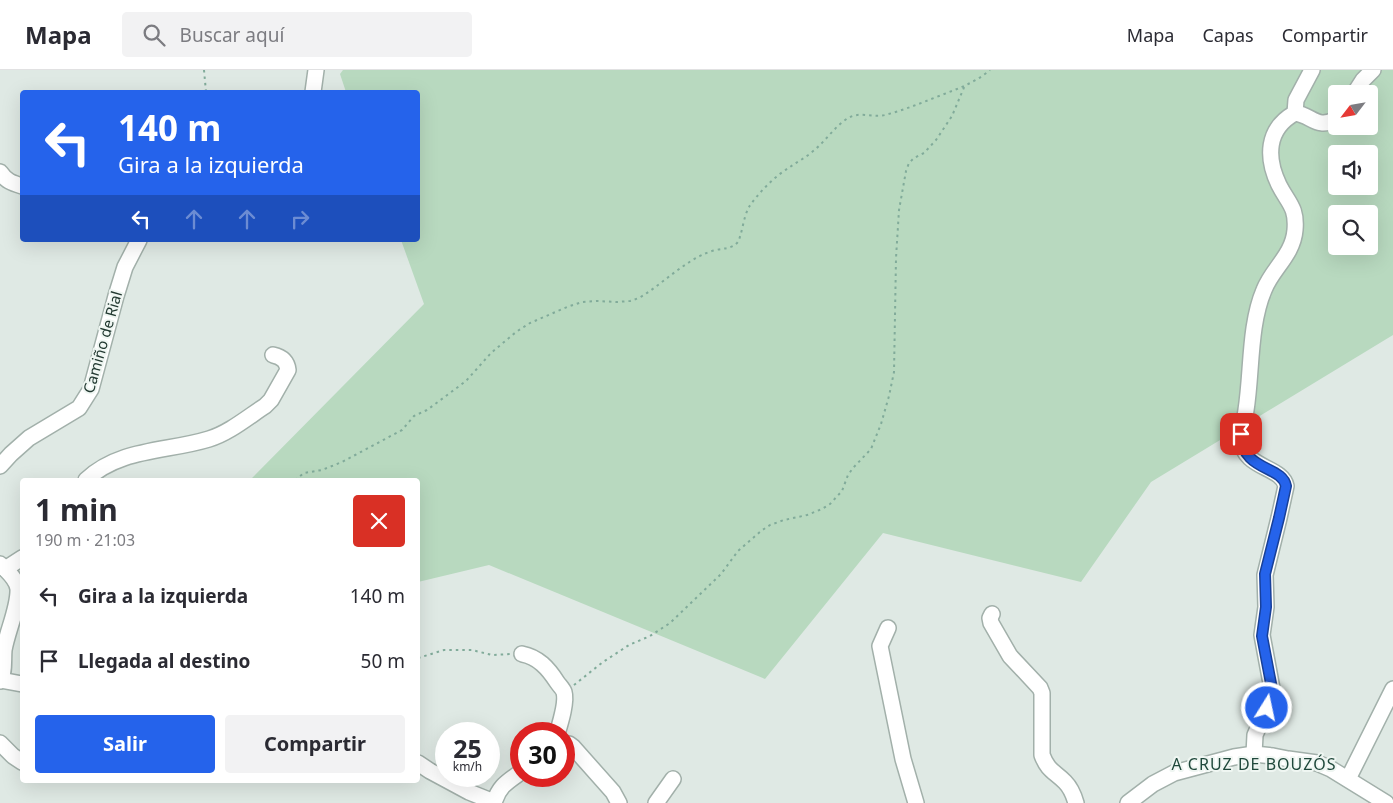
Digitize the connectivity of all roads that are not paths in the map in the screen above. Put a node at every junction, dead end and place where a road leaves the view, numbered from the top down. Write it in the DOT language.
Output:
graph roads {
  1 [pos="316,70"];
  2 [pos="1312,70"];
  3 [pos="1373,70"];
  4 [pos="1360,85"];
  5 [pos="313,90"];
  6 [pos="1295,113"];
  7 [pos="1328,123"];
  8 [pos="0,172"];
  9 [pos="20,185"];
  10 [pos="138,242"];
  11 [pos="274,354"];
  12 [pos="0,466"];
  13 [pos="88,478"];
  14 [pos="20,559"];
  15 [pos="3,566"];
  16 [pos="992,614"];
  17 [pos="888,628"];
  18 [pos="522,654"];
  19 [pos="0,680"];
  20 [pos="20,684"];
  21 [pos="1393,689"];
  22 [pos="560,722"];
  23 [pos="0,743"];
  24 [pos="575,749"];
  25 [pos="1254,754"];
  26 [pos="20,761"];
  27 [pos="420,764"];
  28 [pos="673,779"];
  29 [pos="1348,779"];
  30 [pos="510,781"];
  31 [pos="494,803"];
  32 [pos="619,803"];
  33 [pos="656,803"];
  34 [pos="916,803"];
  35 [pos="1076,803"];
  36 [pos="1128,803"];
  37 [pos="1386,803"];
  1 -- 5 [label="street"];
  2 -- 6 [label="street"];
  3 -- 4 [label="street"];
  6 -- 7 [label="street"];
  6 -- 25 [label="street"];
  8 -- 9 [label="street"];
  10 -- 12 [label="street, Camiño de Rial"];
  11 -- 13 [label="street"];
  14 -- 15 [label="street"];
  15 -- 19 [label="street"];
  16 -- 35 [label="street"];
  17 -- 34 [label="street"];
  18 -- 22 [label="street"];
  19 -- 20 [label="street"];
  21 -- 29 [label="street"];
  23 -- 26 [label="street"];
  24 -- 32 [label="street"];
  25 -- 29 [label="street"];
  25 -- 36 [label="street"];
  27 -- 31 [label="street"];
  28 -- 33 [label="street"];
  29 -- 37 [label="street"];
  30 -- 31 [label="street"];
}
